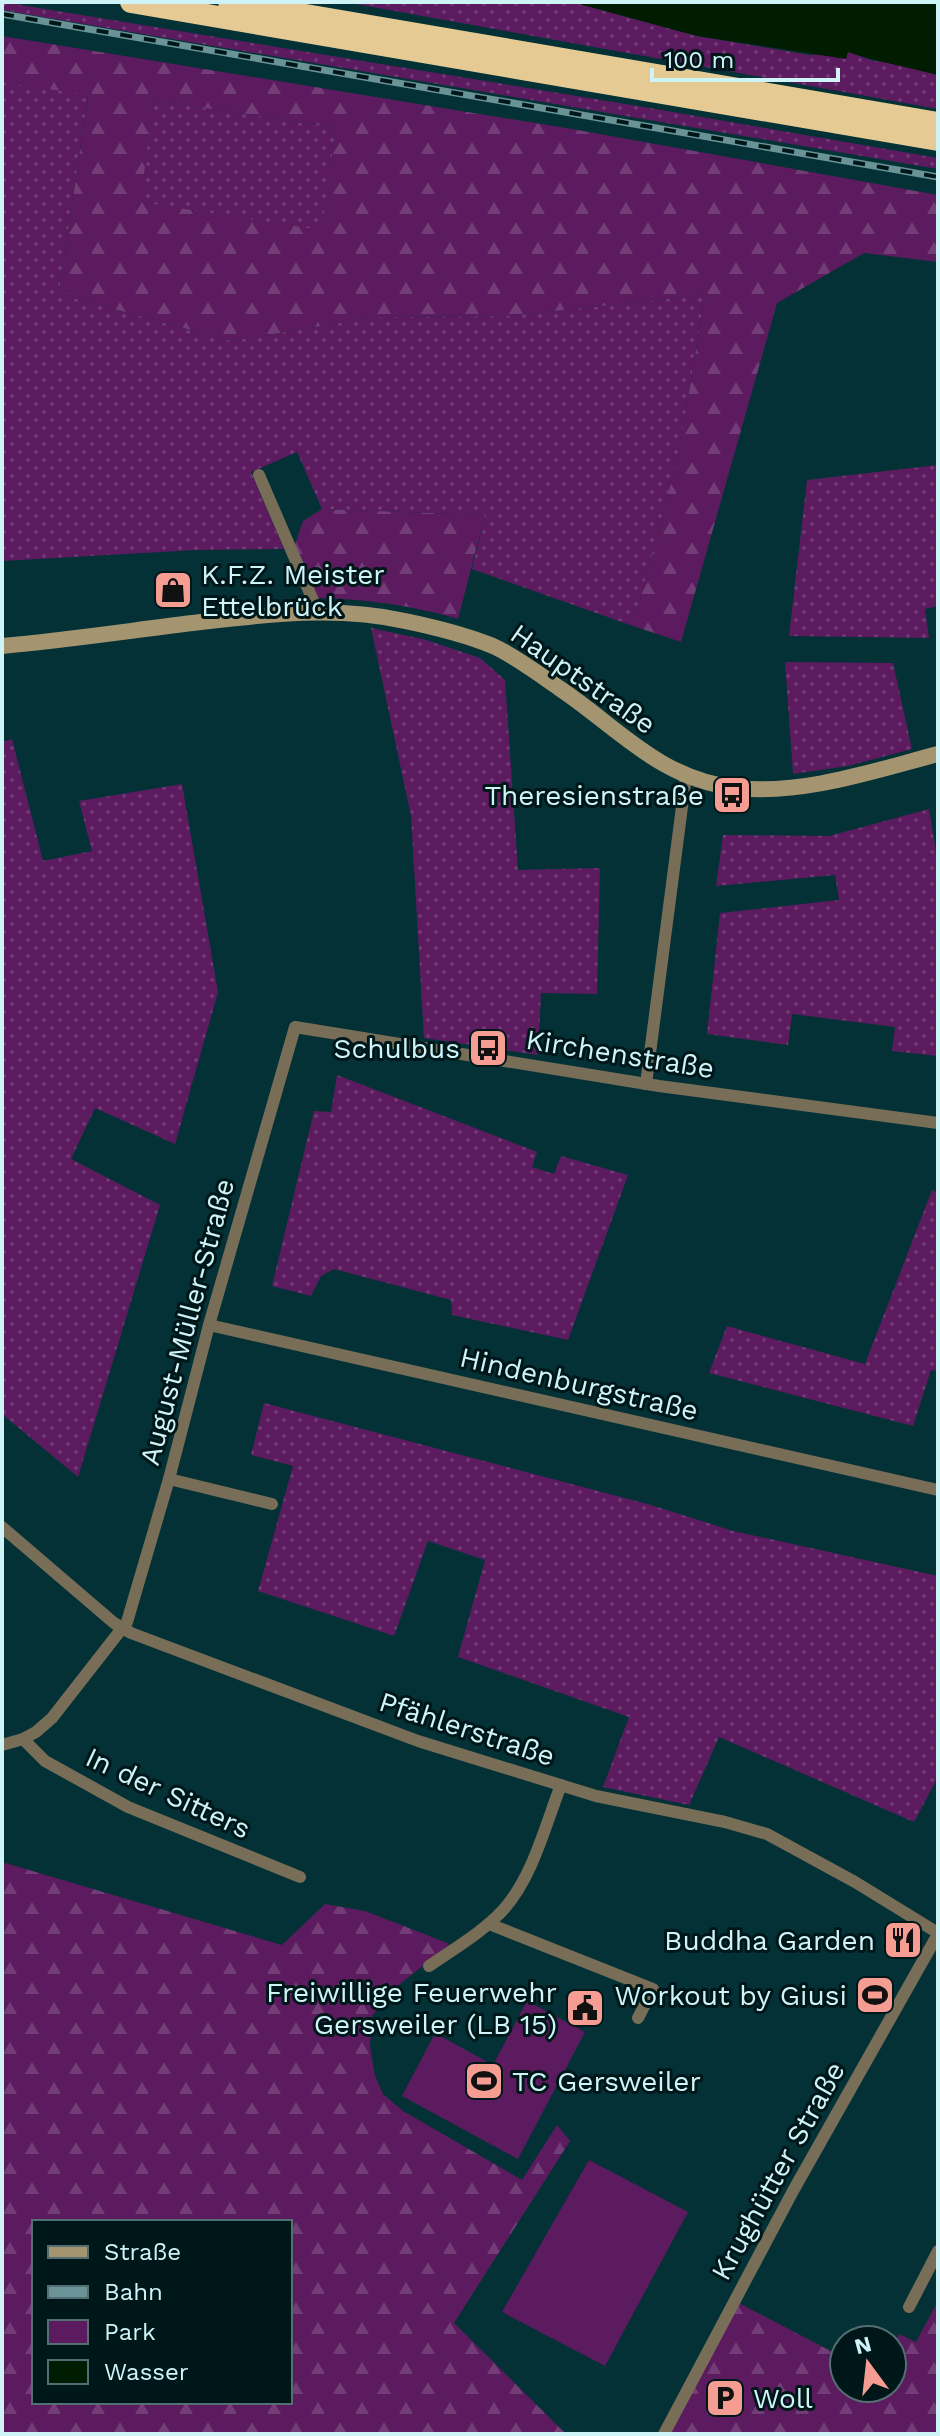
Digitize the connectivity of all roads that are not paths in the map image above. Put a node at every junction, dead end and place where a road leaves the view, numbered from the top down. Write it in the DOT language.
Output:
graph roads {
  1 [pos="131,2"];
  2 [pos="229,2"];
  3 [pos="938,123"];
  4 [pos="938,140"];
  5 [pos="259,475"];
  6 [pos="318,612"];
  7 [pos="2,646"];
  8 [pos="938,754"];
  9 [pos="686,776"];
  10 [pos="295,1027"];
  11 [pos="646,1084"];
  12 [pos="938,1123"];
  13 [pos="209,1325"];
  14 [pos="169,1479"];
  15 [pos="938,1490"];
  16 [pos="272,1504"];
  17 [pos="2,1527"];
  18 [pos="123,1629"];
  19 [pos="23,1739"];
  20 [pos="2,1745"];
  21 [pos="561,1785"];
  22 [pos="300,1877"];
  23 [pos="489,1924"];
  24 [pos="938,1934"];
  25 [pos="429,1966"];
  26 [pos="638,2018"];
  27 [pos="938,2251"];
  28 [pos="909,2307"];
  29 [pos="664,2434"];
  1 -- 4 [label="highway"];
  2 -- 3 [label="highway"];
  5 -- 6 [label="street"];
  6 -- 7 [label="main road, Hauptstraße"];
  6 -- 9 [label="main road, Hauptstraße"];
  8 -- 9 [label="main road, Hauptstraße"];
  9 -- 11 [label="street"];
  10 -- 11 [label="street, Kirchenstraße"];
  10 -- 13 [label="street, August-Müller-Straße"];
  11 -- 12 [label="street, Kirchenstraße"];
  13 -- 14 [label="street, August-Müller-Straße"];
  13 -- 15 [label="street, Hindenburgstraße"];
  14 -- 16 [label="street"];
  14 -- 18 [label="street, August-Müller-Straße"];
  17 -- 18 [label="street, Pfählerstraße"];
  18 -- 19 [label="street"];
  18 -- 21 [label="street, Pfählerstraße"];
  19 -- 20 [label="street"];
  19 -- 22 [label="street, In der Sitters"];
  21 -- 23 [label="street"];
  21 -- 24 [label="street, Pfählerstraße"];
  23 -- 25 [label="street"];
  23 -- 26 [label="street"];
  24 -- 29 [label="street, Krughütter Straße"];
  27 -- 28 [label="street"];
}
